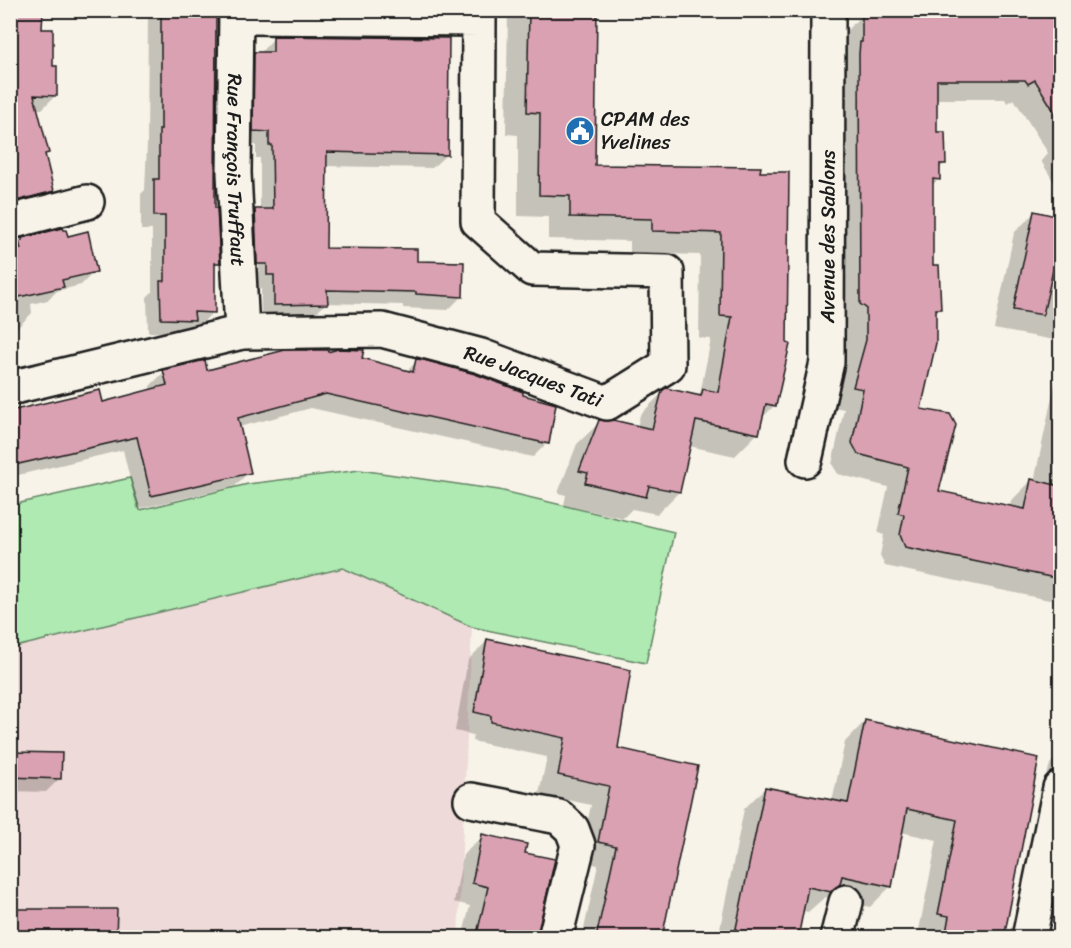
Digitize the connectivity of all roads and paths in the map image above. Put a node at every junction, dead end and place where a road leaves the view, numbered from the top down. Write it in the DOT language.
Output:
graph roads {
  1 [pos="828,10"];
  2 [pos="236,14"];
  3 [pos="87,202"];
  4 [pos="10,222"];
  5 [pos="242,332"];
  6 [pos="10,388"];
  7 [pos="805,460"];
  8 [pos="1060,788"];
  9 [pos="471,800"];
  10 [pos="846,902"];
  11 [pos="1035,936"];
  12 [pos="555,938"];
  13 [pos="837,938"];
  1 -- 7 [label="street, Avenue des Sablons"];
  2 -- 5 [label="street, Rue François Truffaut"];
  2 -- 5 [label="street, Rue Jacques Tati"];
  3 -- 4 [label="street"];
  5 -- 6 [label="street, Rue Jacques Tati"];
  8 -- 11 [label="street"];
  9 -- 12 [label="street"];
  10 -- 13 [label="street"];
}
